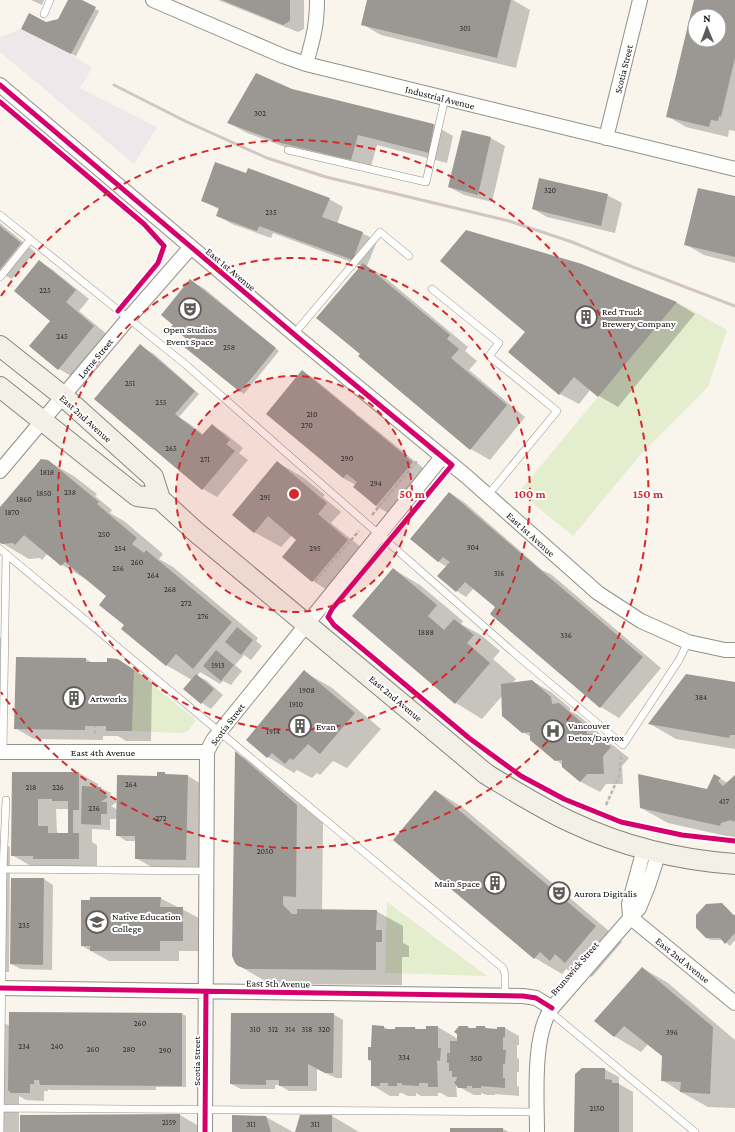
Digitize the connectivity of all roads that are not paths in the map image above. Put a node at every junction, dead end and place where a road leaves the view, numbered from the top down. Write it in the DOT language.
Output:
graph roads {
  1 [pos="50,0"];
  2 [pos="153,0"];
  3 [pos="316,0"];
  4 [pos="640,0"];
  5 [pos="44,14"];
  6 [pos="306,64"];
  7 [pos="0,85"];
  8 [pos="445,98"];
  9 [pos="606,138"];
  10 [pos="288,150"];
  11 [pos="735,169"];
  12 [pos="0,215"];
  13 [pos="30,240"];
  14 [pos="191,247"];
  15 [pos="409,256"];
  16 [pos="0,277"];
  17 [pos="432,289"];
  18 [pos="128,319"];
  19 [pos="294,334"];
  20 [pos="0,346"];
  21 [pos="0,387"];
  22 [pos="63,396"];
  23 [pos="42,421"];
  24 [pos="442,457"];
  25 [pos="0,471"];
  26 [pos="488,495"];
  27 [pos="160,499"];
  28 [pos="379,534"];
  29 [pos="0,549"];
  30 [pos="6,554"];
  31 [pos="307,624"];
  32 [pos="688,642"];
  33 [pos="735,650"];
  34 [pos="220,731"];
  35 [pos="1,752"];
  36 [pos="207,752"];
  37 [pos="6,800"];
  38 [pos="652,851"];
  39 [pos="735,864"];
  40 [pos="3,869"];
  41 [pos="206,871"];
  42 [pos="630,917"];
  43 [pos="1,988"];
  44 [pos="206,991"];
  45 [pos="505,996"];
  46 [pos="735,1003"];
  47 [pos="551,1009"];
  48 [pos="1,1108"];
  49 [pos="205,1110"];
  50 [pos="537,1112"];
  51 [pos="0,1132"];
  52 [pos="205,1132"];
  53 [pos="537,1132"];
  54 [pos="695,1132"];
  1 -- 5 [label="lane"];
  2 -- 6 [label="street, Industrial Avenue"];
  3 -- 6 [label="street"];
  4 -- 9 [label="street, Scotia Street"];
  6 -- 8 [label="street, Industrial Avenue"];
  7 -- 14 [label="street, East 1st Avenue"];
  8 -- 9 [label="street, Industrial Avenue"];
  8 -- 10 [label="lane"];
  9 -- 11 [label="street, Industrial Avenue"];
  12 -- 13 [label="lane"];
  13 -- 16 [label="lane"];
  13 -- 18 [label="lane"];
  14 -- 18 [label="street, Lorne Street"];
  14 -- 19 [label="street, East 1st Avenue"];
  15 -- 19 [label="lane"];
  17 -- 26 [label="lane"];
  18 -- 22 [label="street, Lorne Street"];
  18 -- 28 [label="lane"];
  19 -- 24 [label="street, East 1st Avenue"];
  20 -- 22 [label="main road, East 2nd Avenue"];
  21 -- 23 [label="main road"];
  22 -- 23 [label="street, Lorne Street"];
  22 -- 27 [label="main road, East 2nd Avenue"];
  23 -- 25 [label="street, Lorne Street"];
  23 -- 27 [label="main road"];
  24 -- 26 [label="street, East 1st Avenue"];
  24 -- 28 [label="street, Scotia Street"];
  26 -- 32 [label="street, East 1st Avenue"];
  27 -- 31 [label="main road, East 2nd Avenue"];
  28 -- 31 [label="street, Scotia Street"];
  28 -- 32 [label="lane"];
  29 -- 30 [label="lane"];
  30 -- 34 [label="lane"];
  30 -- 35 [label="lane"];
  31 -- 34 [label="street, Scotia Street"];
  31 -- 38 [label="main road, East 2nd Avenue"];
  32 -- 33 [label="street, East 1st Avenue"];
  34 -- 36 [label="street, Scotia Street"];
  34 -- 45 [label="lane"];
  35 -- 36 [label="street, East 4th Avenue"];
  36 -- 41 [label="street, Scotia Street"];
  37 -- 40 [label="lane"];
  38 -- 39 [label="main road, East 2nd Avenue"];
  38 -- 42 [label="street"];
  40 -- 41 [label="lane"];
  40 -- 43 [label="lane"];
  41 -- 44 [label="street, Scotia Street"];
  42 -- 46 [label="street, East 2nd Avenue"];
  42 -- 47 [label="street, Brunswick Street"];
  43 -- 44 [label="street, East 5th Avenue"];
  43 -- 48 [label="lane"];
  44 -- 45 [label="street, East 5th Avenue"];
  44 -- 49 [label="street, Scotia Street"];
  45 -- 47 [label="street, East 5th Avenue"];
  47 -- 50 [label="street, Brunswick Street"];
  47 -- 54 [label="lane"];
  48 -- 49 [label="lane"];
  48 -- 51 [label="lane"];
  49 -- 50 [label="lane"];
  49 -- 52 [label="street, Scotia Street"];
  50 -- 53 [label="street, Brunswick Street"];
}
